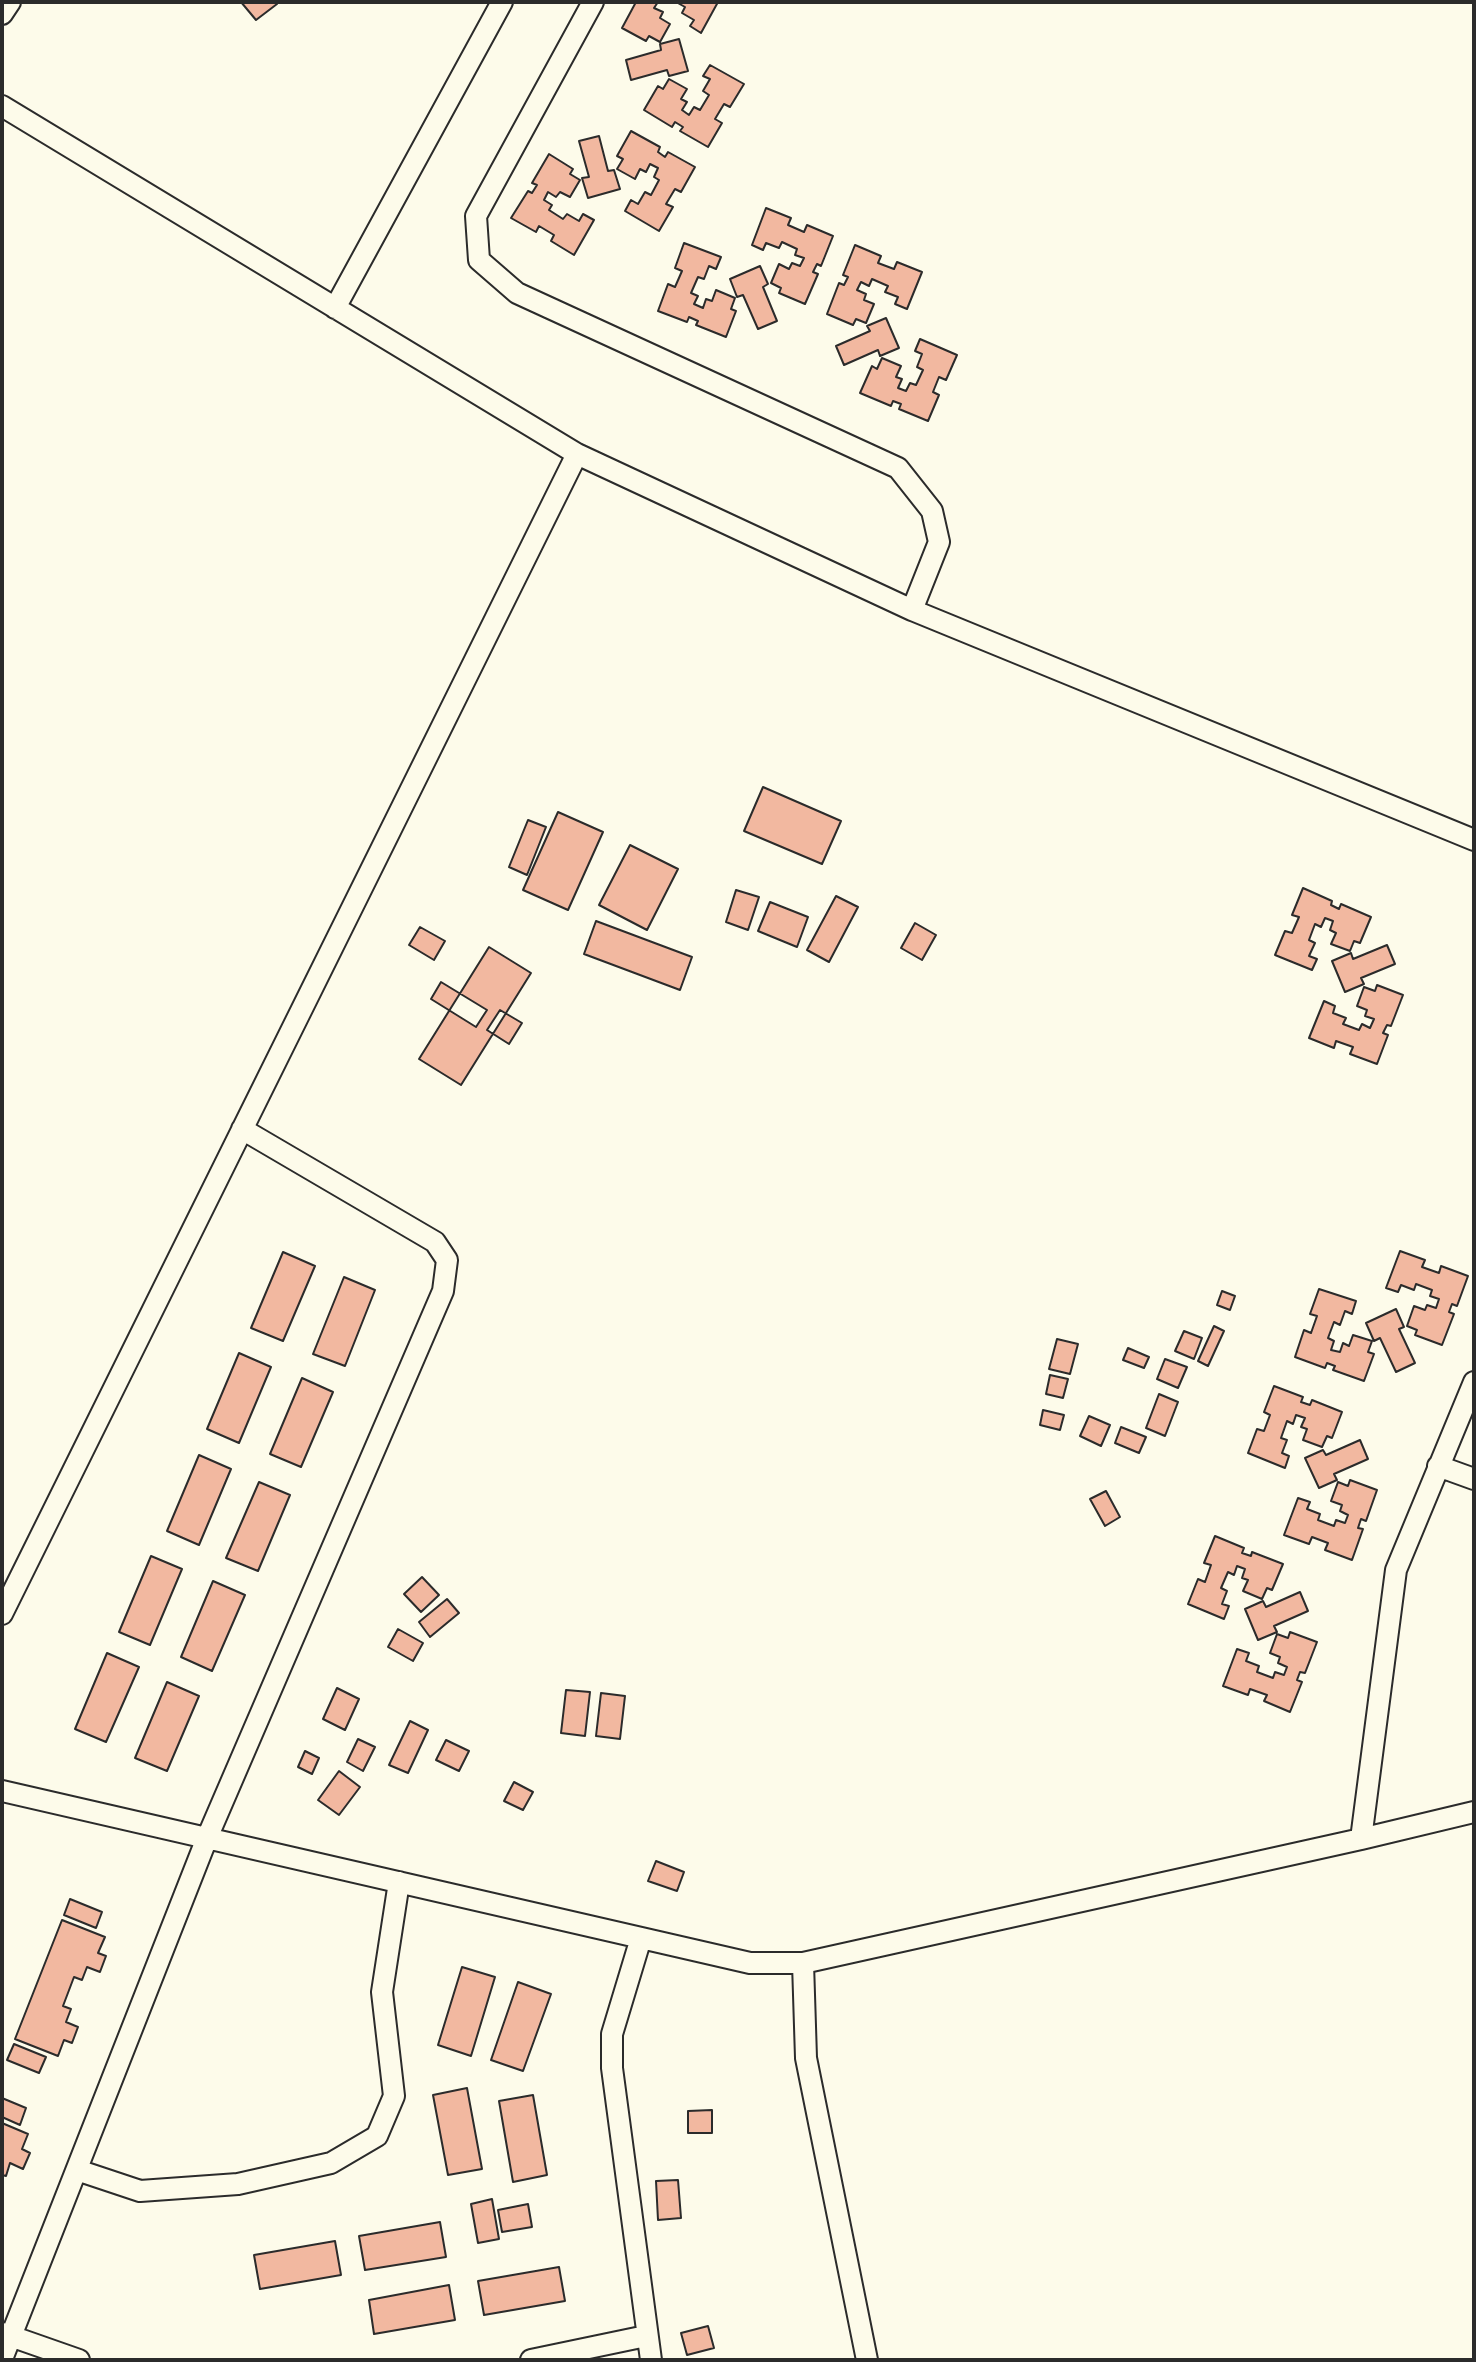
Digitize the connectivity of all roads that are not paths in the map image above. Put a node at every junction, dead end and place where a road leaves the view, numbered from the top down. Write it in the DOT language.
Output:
graph roads {
  1 [pos="10,2"];
  2 [pos="502,2"];
  3 [pos="593,2"];
  4 [pos="2,14"];
  5 [pos="2,106"];
  6 [pos="335,308"];
  7 [pos="577,454"];
  8 [pos="912,610"];
  9 [pos="1474,840"];
  10 [pos="242,1129"];
  11 [pos="1474,1382"];
  12 [pos="1438,1466"];
  13 [pos="1474,1479"];
  14 [pos="2,1614"];
  15 [pos="2,1791"];
  16 [pos="1474,1812"];
  17 [pos="207,1838"];
  18 [pos="1361,1839"];
  19 [pos="399,1882"];
  20 [pos="641,1938"];
  21 [pos="803,1963"];
  22 [pos="77,2170"];
  23 [pos="6,2335"];
  24 [pos="646,2336"];
  25 [pos="2,2359"];
  26 [pos="79,2360"];
  27 [pos="531,2360"];
  28 [pos="651,2360"];
  29 [pos="867,2360"];
  1 -- 4 [label="street"];
  2 -- 6 [label="street"];
  3 -- 8 [label="street"];
  5 -- 6 [label="street"];
  6 -- 7 [label="street"];
  7 -- 8 [label="street"];
  7 -- 10 [label="street"];
  8 -- 9 [label="street"];
  10 -- 14 [label="street"];
  10 -- 17 [label="street"];
  11 -- 12 [label="street"];
  12 -- 13 [label="street"];
  12 -- 18 [label="street"];
  15 -- 17 [label="street"];
  16 -- 18 [label="street"];
  17 -- 19 [label="street"];
  17 -- 22 [label="street"];
  18 -- 21 [label="street"];
  19 -- 20 [label="street"];
  19 -- 22 [label="street"];
  20 -- 21 [label="street"];
  20 -- 24 [label="street"];
  21 -- 29 [label="street"];
  22 -- 23 [label="street"];
  23 -- 25 [label="street"];
  23 -- 26 [label="street"];
  24 -- 27 [label="street"];
  24 -- 28 [label="street"];
}
